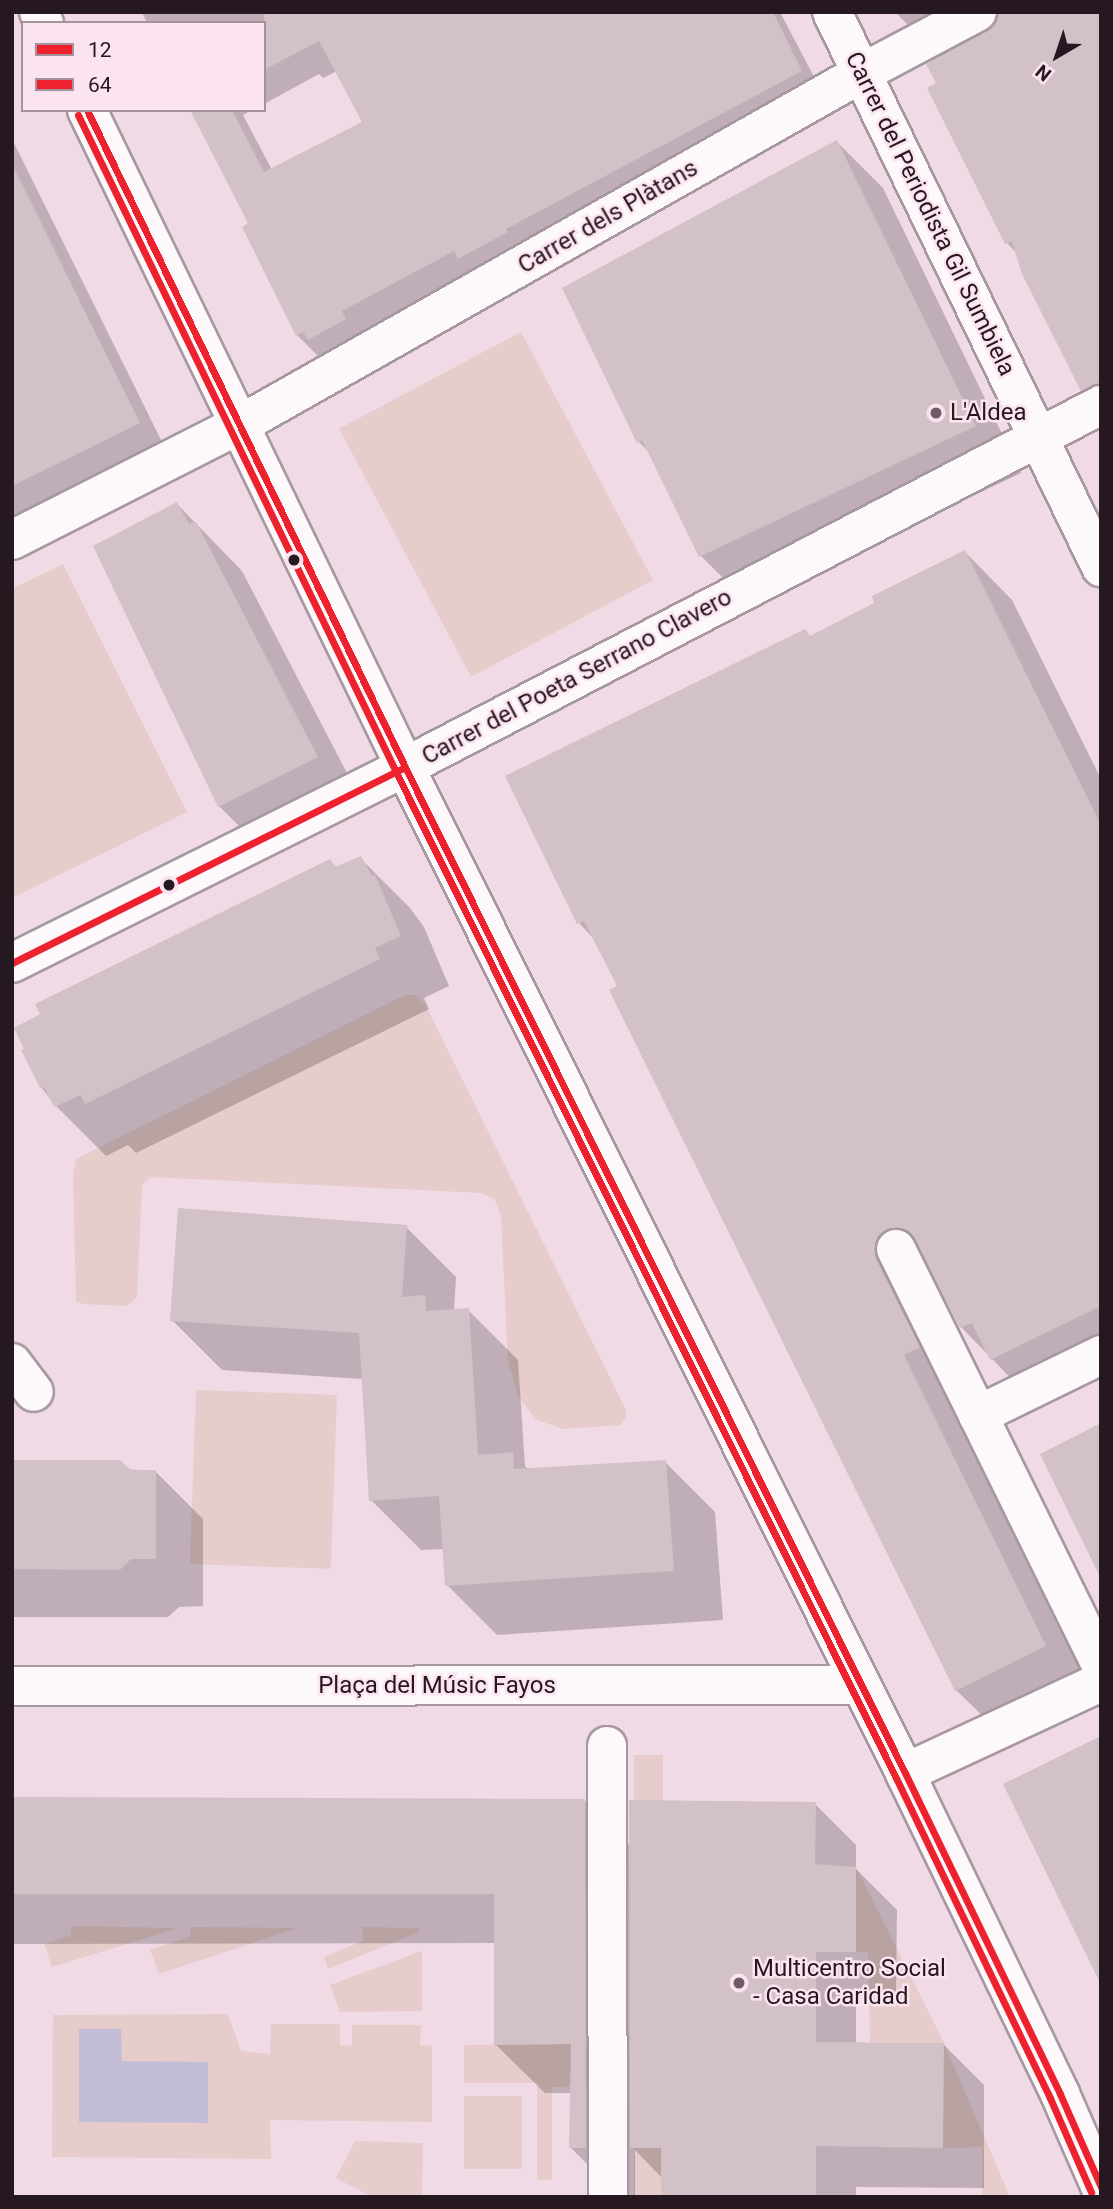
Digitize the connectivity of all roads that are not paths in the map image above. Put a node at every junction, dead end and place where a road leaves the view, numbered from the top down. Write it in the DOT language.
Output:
graph roads {
  1 [pos="832,12"];
  2 [pos="977,12"];
  3 [pos="862,73"];
  4 [pos="88,112"];
  5 [pos="1101,404"];
  6 [pos="241,424"];
  7 [pos="1037,436"];
  8 [pos="12,540"];
  9 [pos="1098,556"];
  10 [pos="405,767"];
  11 [pos="12,962"];
  12 [pos="896,1249"];
  13 [pos="1101,1355"];
  14 [pos="978,1415"];
  15 [pos="1101,1665"];
  16 [pos="1101,1682"];
  17 [pos="861,1685"];
  18 [pos="12,1686"];
  19 [pos="607,1746"];
  20 [pos="905,1773"];
  21 [pos="1101,2188"];
  22 [pos="608,2197"];
  1 -- 3 [label="street, Carrer del Periodista Gil Sumbiela"];
  2 -- 3 [label="street, Carrer dels Plàtans"];
  3 -- 6 [label="street, Carrer dels Plàtans"];
  3 -- 7 [label="street, Carrer del Periodista Gil Sumbiela"];
  4 -- 6 [label="street"];
  5 -- 7 [label="street, Carrer del Poeta Serrano Clavero"];
  6 -- 8 [label="street, Carrer dels Plàtans"];
  6 -- 10 [label="street"];
  7 -- 9 [label="street, Carrer del Periodista Gil Sumbiela"];
  7 -- 10 [label="street, Carrer del Poeta Serrano Clavero"];
  10 -- 11 [label="street, Carrer del Poeta Serrano Clavero"];
  10 -- 17 [label="street"];
  12 -- 14 [label="street"];
  13 -- 14 [label="street"];
  14 -- 15 [label="street"];
  16 -- 20 [label="street"];
  17 -- 18 [label="street, Plaça del Músic Fayos"];
  17 -- 20 [label="street"];
  19 -- 22 [label="street"];
  20 -- 21 [label="street"];
}
